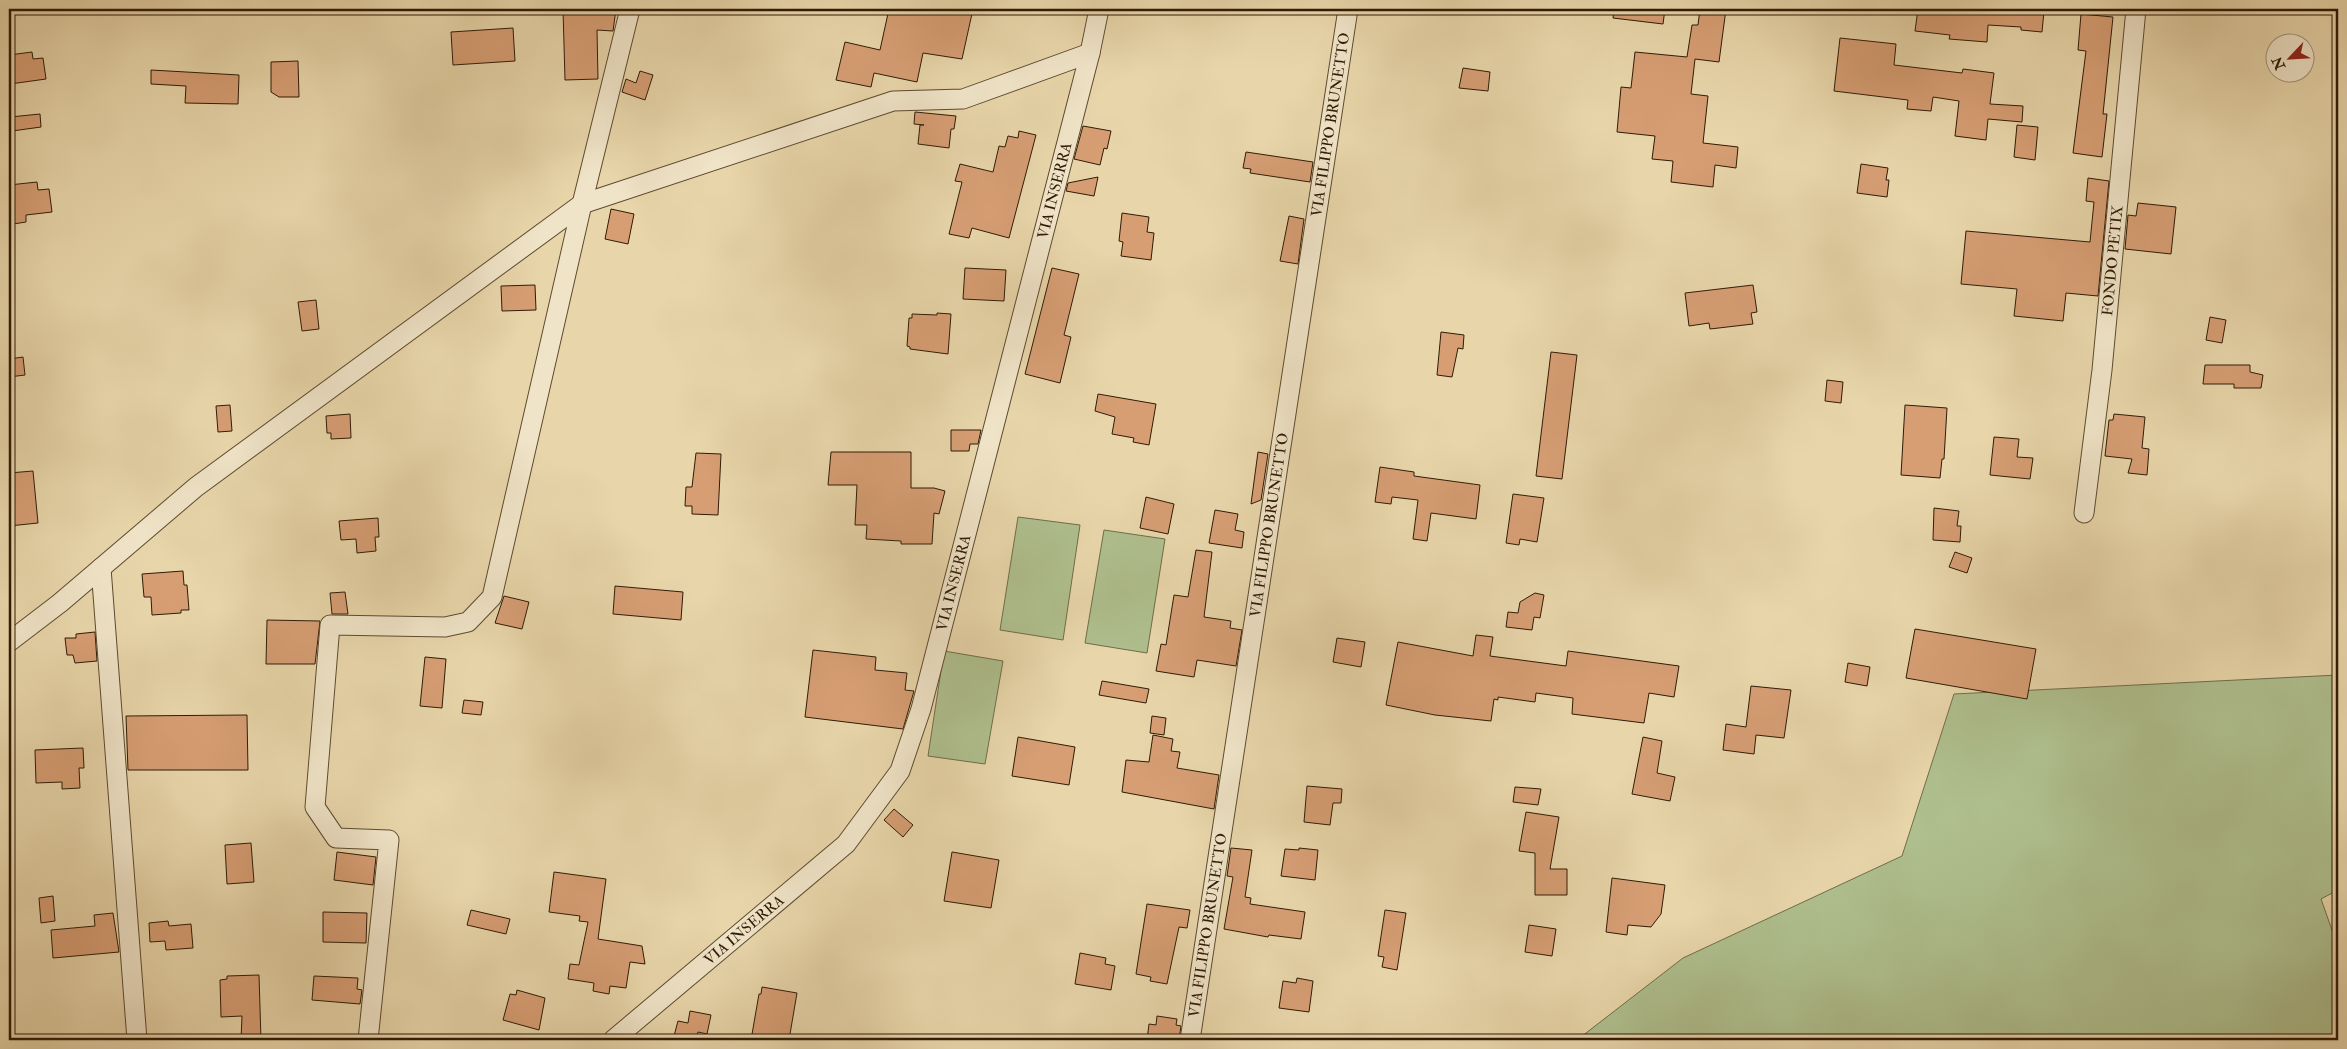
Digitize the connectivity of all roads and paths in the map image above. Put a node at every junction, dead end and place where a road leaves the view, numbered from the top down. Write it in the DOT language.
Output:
graph roads {
  1 [pos="630,9"];
  2 [pos="1099,9"];
  3 [pos="1348,9"];
  4 [pos="2136,9"];
  5 [pos="1090,53"];
  6 [pos="582,204"];
  7 [pos="2084,513"];
  8 [pos="101,568"];
  9 [pos="9,642"];
  10 [pos="137,1040"];
  11 [pos="368,1040"];
  12 [pos="613,1040"];
  13 [pos="1190,1040"];
  1 -- 6 [label="street"];
  2 -- 5 [label="street, VIA INSERRA"];
  3 -- 13 [label="street, VIA FILIPPO BRUNETTO"];
  4 -- 7 [label="street, FONDO PETIX"];
  5 -- 6 [label="street"];
  5 -- 12 [label="street, VIA INSERRA"];
  6 -- 8 [label="street"];
  6 -- 11 [label="street"];
  8 -- 9 [label="street"];
  8 -- 10 [label="street"];
}
